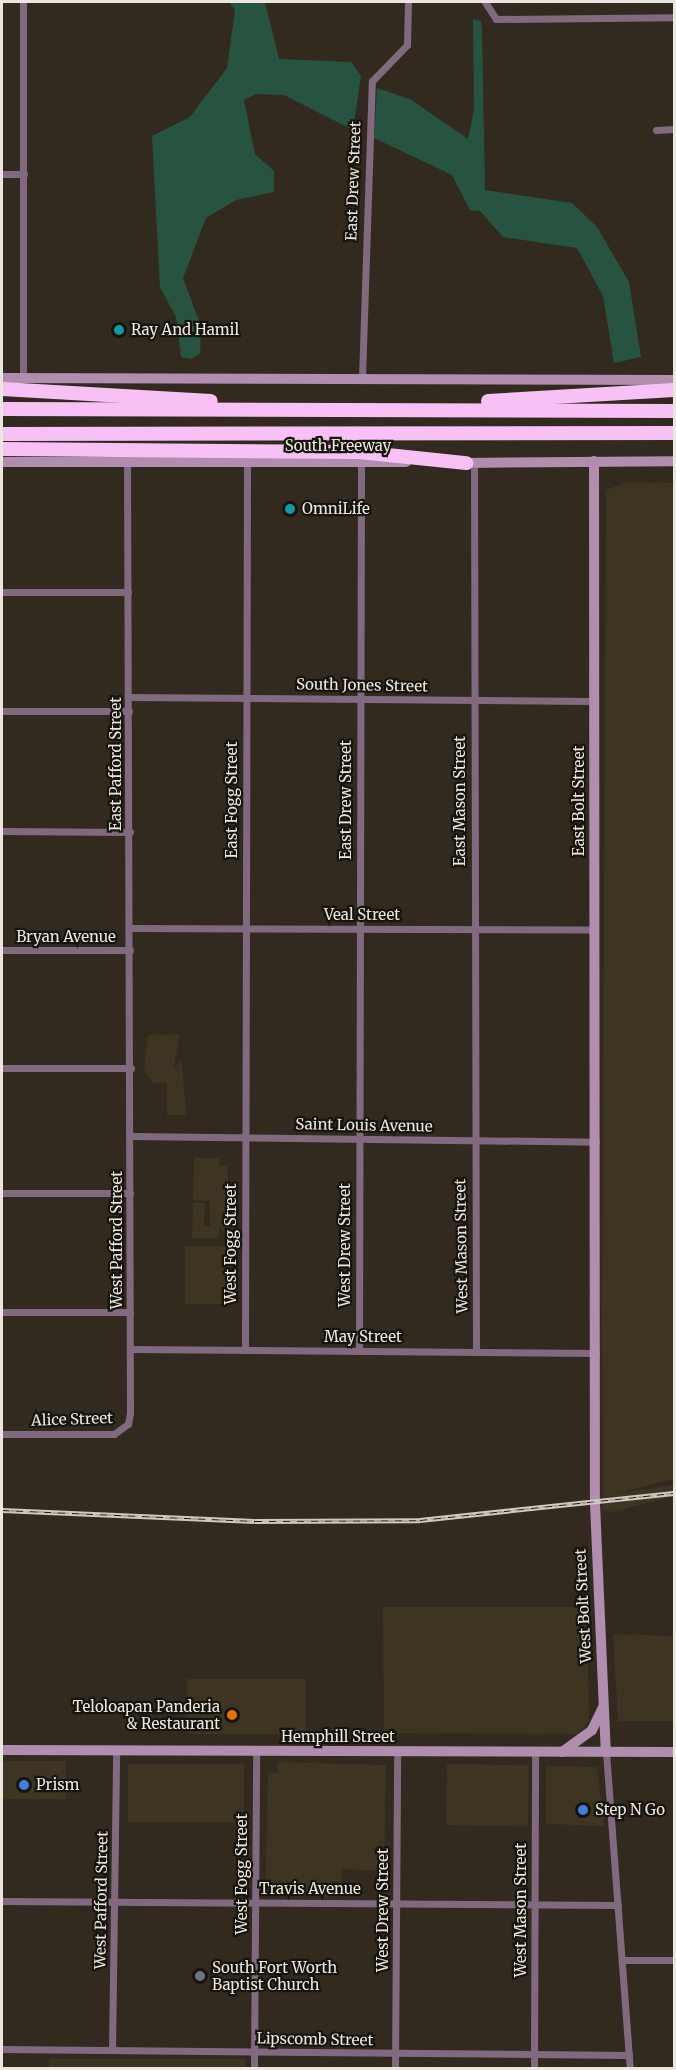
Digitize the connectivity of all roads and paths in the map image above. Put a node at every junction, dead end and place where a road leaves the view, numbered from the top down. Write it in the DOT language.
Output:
graph roads {
  1 [pos="23,2"];
  2 [pos="408,2"];
  3 [pos="485,2"];
  4 [pos="675,17"];
  5 [pos="675,129"];
  6 [pos="656,130"];
  7 [pos="2,174"];
  8 [pos="24,174"];
  9 [pos="2,378"];
  10 [pos="23,378"];
  11 [pos="362,378"];
  12 [pos="675,380"];
  13 [pos="2,389"];
  14 [pos="675,390"];
  15 [pos="261,408"];
  16 [pos="403,408"];
  17 [pos="2,409"];
  18 [pos="675,411"];
  19 [pos="675,433"];
  20 [pos="2,434"];
  21 [pos="2,449"];
  22 [pos="127,460"];
  23 [pos="594,461"];
  24 [pos="675,461"];
  25 [pos="2,462"];
  26 [pos="247,462"];
  27 [pos="361,462"];
  28 [pos="470,463"];
  29 [pos="2,592"];
  30 [pos="128,592"];
  31 [pos="129,697"];
  32 [pos="246,698"];
  33 [pos="360,699"];
  34 [pos="474,700"];
  35 [pos="594,701"];
  36 [pos="2,711"];
  37 [pos="129,711"];
  38 [pos="2,831"];
  39 [pos="129,832"];
  40 [pos="130,928"];
  41 [pos="245,928"];
  42 [pos="359,928"];
  43 [pos="473,929"];
  44 [pos="595,930"];
  45 [pos="2,950"];
  46 [pos="130,950"];
  47 [pos="2,1068"];
  48 [pos="131,1068"];
  49 [pos="130,1136"];
  50 [pos="244,1137"];
  51 [pos="358,1139"];
  52 [pos="473,1140"];
  53 [pos="597,1142"];
  54 [pos="2,1193"];
  55 [pos="130,1193"];
  56 [pos="2,1312"];
  57 [pos="130,1312"];
  58 [pos="130,1349"];
  59 [pos="245,1350"];
  60 [pos="359,1351"];
  61 [pos="476,1352"];
  62 [pos="596,1353"];
  63 [pos="130,1413"];
  64 [pos="2,1434"];
  65 [pos="604,1707"];
  66 [pos="2,1750"];
  67 [pos="116,1751"];
  68 [pos="256,1751"];
  69 [pos="535,1751"];
  70 [pos="397,1752"];
  71 [pos="562,1752"];
  72 [pos="606,1752"];
  73 [pos="675,1752"];
  74 [pos="2,1901"];
  75 [pos="115,1902"];
  76 [pos="255,1903"];
  77 [pos="396,1903"];
  78 [pos="535,1904"];
  79 [pos="618,1905"];
  80 [pos="622,1960"];
  81 [pos="675,1960"];
  82 [pos="2,2049"];
  83 [pos="112,2050"];
  84 [pos="255,2052"];
  85 [pos="395,2053"];
  86 [pos="534,2054"];
  87 [pos="628,2055"];
  88 [pos="254,2068"];
  89 [pos="395,2068"];
  90 [pos="534,2068"];
  91 [pos="630,2068"];
  1 -- 8 [label="street"];
  2 -- 11 [label="street, East Drew Street"];
  3 -- 4 [label="street"];
  5 -- 6 [label="street"];
  7 -- 8 [label="street"];
  8 -- 10 [label="street"];
  9 -- 10 [label="main road"];
  10 -- 11 [label="main road"];
  11 -- 12 [label="main road"];
  13 -- 15 [label="highway"];
  14 -- 16 [label="highway"];
  15 -- 16 [label="highway"];
  15 -- 17 [label="highway"];
  16 -- 18 [label="highway"];
  19 -- 20 [label="highway, South Freeway"];
  21 -- 28 [label="highway"];
  22 -- 25 [label="main road, South Freeway"];
  22 -- 26 [label="main road, South Freeway"];
  22 -- 30 [label="street, East Pafford Street"];
  23 -- 24 [label="main road, South Freeway"];
  23 -- 28 [label="main road, South Freeway"];
  23 -- 35 [label="main road, East Bolt Street"];
  26 -- 27 [label="main road, South Freeway"];
  26 -- 32 [label="street, East Fogg Street"];
  27 -- 28 [label="main road, South Freeway"];
  27 -- 33 [label="street, East Drew Street"];
  28 -- 34 [label="street, East Mason Street"];
  29 -- 30 [label="street"];
  30 -- 31 [label="street, East Pafford Street"];
  31 -- 32 [label="street, South Jones Street"];
  31 -- 37 [label="street, East Pafford Street"];
  32 -- 33 [label="street, South Jones Street"];
  32 -- 41 [label="street, East Fogg Street"];
  33 -- 34 [label="street, South Jones Street"];
  33 -- 42 [label="street, East Drew Street"];
  34 -- 35 [label="street, South Jones Street"];
  34 -- 43 [label="street, East Mason Street"];
  35 -- 44 [label="main road, East Bolt Street"];
  36 -- 37 [label="street"];
  37 -- 39 [label="street, East Pafford Street"];
  38 -- 39 [label="street"];
  39 -- 40 [label="street, East Pafford Street"];
  40 -- 41 [label="street, Veal Street"];
  40 -- 46 [label="street, East Pafford Street"];
  41 -- 42 [label="street, Veal Street"];
  41 -- 50 [label="street, East Fogg Street"];
  42 -- 43 [label="street, Veal Street"];
  42 -- 51 [label="street, East Drew Street"];
  43 -- 44 [label="street, Veal Street"];
  43 -- 52 [label="street, East Mason Street"];
  44 -- 53 [label="main road, East Bolt Street"];
  45 -- 46 [label="street, Bryan Avenue"];
  46 -- 48 [label="street, East Pafford Street"];
  47 -- 48 [label="street"];
  48 -- 49 [label="street, West Pafford Street"];
  49 -- 50 [label="street, Saint Louis Avenue"];
  49 -- 55 [label="street, West Pafford Street"];
  50 -- 51 [label="street, Saint Louis Avenue"];
  50 -- 59 [label="street, West Fogg Street"];
  51 -- 52 [label="street, Saint Louis Avenue"];
  51 -- 60 [label="street, West Drew Street"];
  52 -- 53 [label="street, Saint Louis Avenue"];
  52 -- 61 [label="street, West Mason Street"];
  53 -- 62 [label="main road, West Bolt Street"];
  54 -- 55 [label="street"];
  55 -- 57 [label="street, West Pafford Street"];
  56 -- 57 [label="street"];
  57 -- 58 [label="street, West Pafford Street"];
  58 -- 59 [label="street, May Street"];
  58 -- 63 [label="street, West Pafford Street"];
  59 -- 60 [label="street, May Street"];
  60 -- 61 [label="street, May Street"];
  61 -- 62 [label="street, May Street"];
  62 -- 65 [label="main road, West Bolt Street"];
  63 -- 64 [label="street, Alice Street"];
  65 -- 71 [label="main road"];
  65 -- 72 [label="main road, West Bolt Street"];
  66 -- 67 [label="main road, Hemphill Street"];
  67 -- 68 [label="main road, Hemphill Street"];
  67 -- 75 [label="street, West Pafford Street"];
  68 -- 70 [label="main road, Hemphill Street"];
  68 -- 76 [label="street, West Fogg Street"];
  69 -- 70 [label="main road, Hemphill Street"];
  69 -- 71 [label="main road, Hemphill Street"];
  69 -- 78 [label="street, West Mason Street"];
  70 -- 77 [label="street, West Drew Street"];
  71 -- 72 [label="main road, Hemphill Street"];
  72 -- 73 [label="main road, Hemphill Street"];
  72 -- 79 [label="street, West Bolt Street"];
  74 -- 75 [label="street, Travis Avenue"];
  75 -- 76 [label="street, Travis Avenue"];
  75 -- 83 [label="street, West Pafford Street"];
  76 -- 77 [label="street, Travis Avenue"];
  76 -- 84 [label="street, West Fogg Street"];
  77 -- 78 [label="street, Travis Avenue"];
  77 -- 85 [label="street, West Drew Street"];
  78 -- 79 [label="street, Travis Avenue"];
  78 -- 86 [label="street, West Mason Street"];
  79 -- 80 [label="street, West Bolt Street"];
  80 -- 81 [label="street"];
  80 -- 87 [label="street, West Bolt Street"];
  82 -- 83 [label="street, Lipscomb Street"];
  83 -- 84 [label="street, Lipscomb Street"];
  84 -- 85 [label="street, Lipscomb Street"];
  84 -- 88 [label="street, West Fogg Street"];
  85 -- 86 [label="street, Lipscomb Street"];
  85 -- 89 [label="street, West Drew Street"];
  86 -- 87 [label="street, Lipscomb Street"];
  86 -- 90 [label="street, West Mason Street"];
  87 -- 91 [label="street, West Bolt Street"];
}
